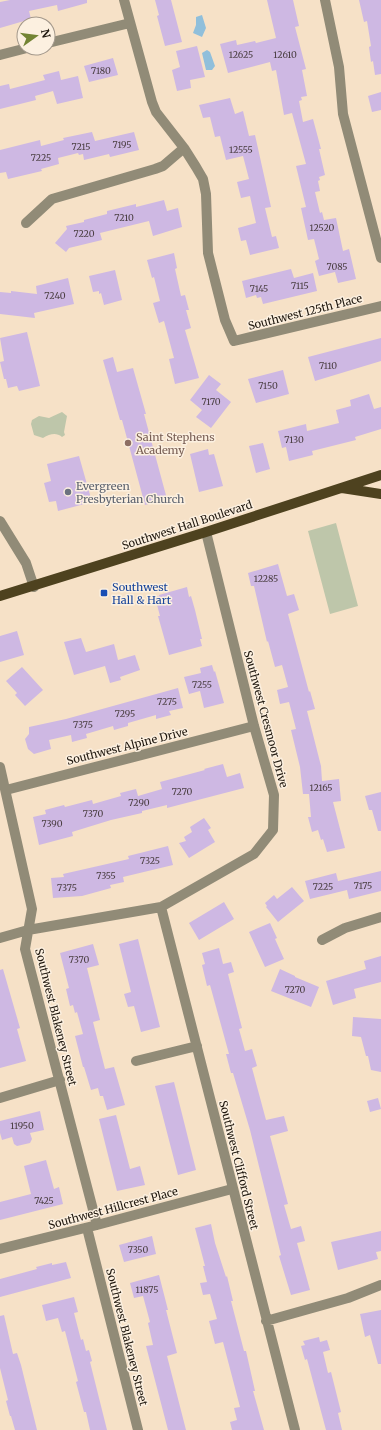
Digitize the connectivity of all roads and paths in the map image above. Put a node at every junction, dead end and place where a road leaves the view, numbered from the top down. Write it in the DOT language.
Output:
graph roads {
  1 [pos="124,0"];
  2 [pos="325,0"];
  3 [pos="130,22"];
  4 [pos="56,41"];
  5 [pos="16,51"];
  6 [pos="0,55"];
  7 [pos="184,148"];
  8 [pos="26,223"];
  9 [pos="381,258"];
  10 [pos="381,306"];
  11 [pos="381,475"];
  12 [pos="340,488"];
  13 [pos="381,494"];
  14 [pos="0,521"];
  15 [pos="206,532"];
  16 [pos="34,586"];
  17 [pos="0,596"];
  18 [pos="254,726"];
  19 [pos="0,766"];
  20 [pos="6,790"];
  21 [pos="161,907"];
  22 [pos="381,917"];
  23 [pos="28,930"];
  24 [pos="0,938"];
  25 [pos="322,940"];
  26 [pos="197,1046"];
  27 [pos="136,1061"];
  28 [pos="60,1080"];
  29 [pos="0,1098"];
  30 [pos="232,1189"];
  31 [pos="97,1225"];
  32 [pos="87,1228"];
  33 [pos="0,1249"];
  34 [pos="381,1285"];
  35 [pos="266,1322"];
  36 [pos="138,1430"];
  37 [pos="295,1430"];
  1 -- 3 [label="street"];
  2 -- 9 [label="street"];
  3 -- 4 [label="street"];
  3 -- 7 [label="street"];
  5 -- 6 [label="street"];
  7 -- 8 [label="street"];
  7 -- 10 [label="street, Southwest 125th Place"];
  11 -- 12 [label="main road, Southwest Hall Boulevard"];
  12 -- 13 [label="main road"];
  12 -- 15 [label="main road, Southwest Hall Boulevard"];
  14 -- 16 [label="street"];
  15 -- 16 [label="main road, Southwest Hall Boulevard"];
  15 -- 18 [label="street, Southwest Cresmoor Drive"];
  16 -- 17 [label="main road, Southwest Hall Boulevard"];
  18 -- 20 [label="street, Southwest Alpine Drive"];
  18 -- 21 [label="street, Southwest Cresmoor Drive"];
  19 -- 20 [label="street, Southwest Blakeney Street"];
  20 -- 23 [label="street, Southwest Blakeney Street"];
  21 -- 23 [label="street, Southwest Cresmoor Drive"];
  21 -- 26 [label="street, Southwest Clifford Street"];
  22 -- 25 [label="street"];
  23 -- 24 [label="street, Southwest Cresmoor Drive"];
  23 -- 28 [label="street, Southwest Blakeney Street"];
  26 -- 27 [label="street"];
  26 -- 30 [label="street, Southwest Clifford Street"];
  28 -- 29 [label="street"];
  28 -- 31 [label="street, Southwest Blakeney Street"];
  30 -- 31 [label="street, Southwest Hillcrest Place"];
  30 -- 35 [label="street, Southwest Clifford Street"];
  31 -- 32 [label="street, Southwest Hillcrest Place"];
  32 -- 33 [label="street, Southwest Hillcrest Place"];
  32 -- 36 [label="street, Southwest Blakeney Street"];
  34 -- 35 [label="street"];
  35 -- 37 [label="street, Southwest Clifford Street"];
}
